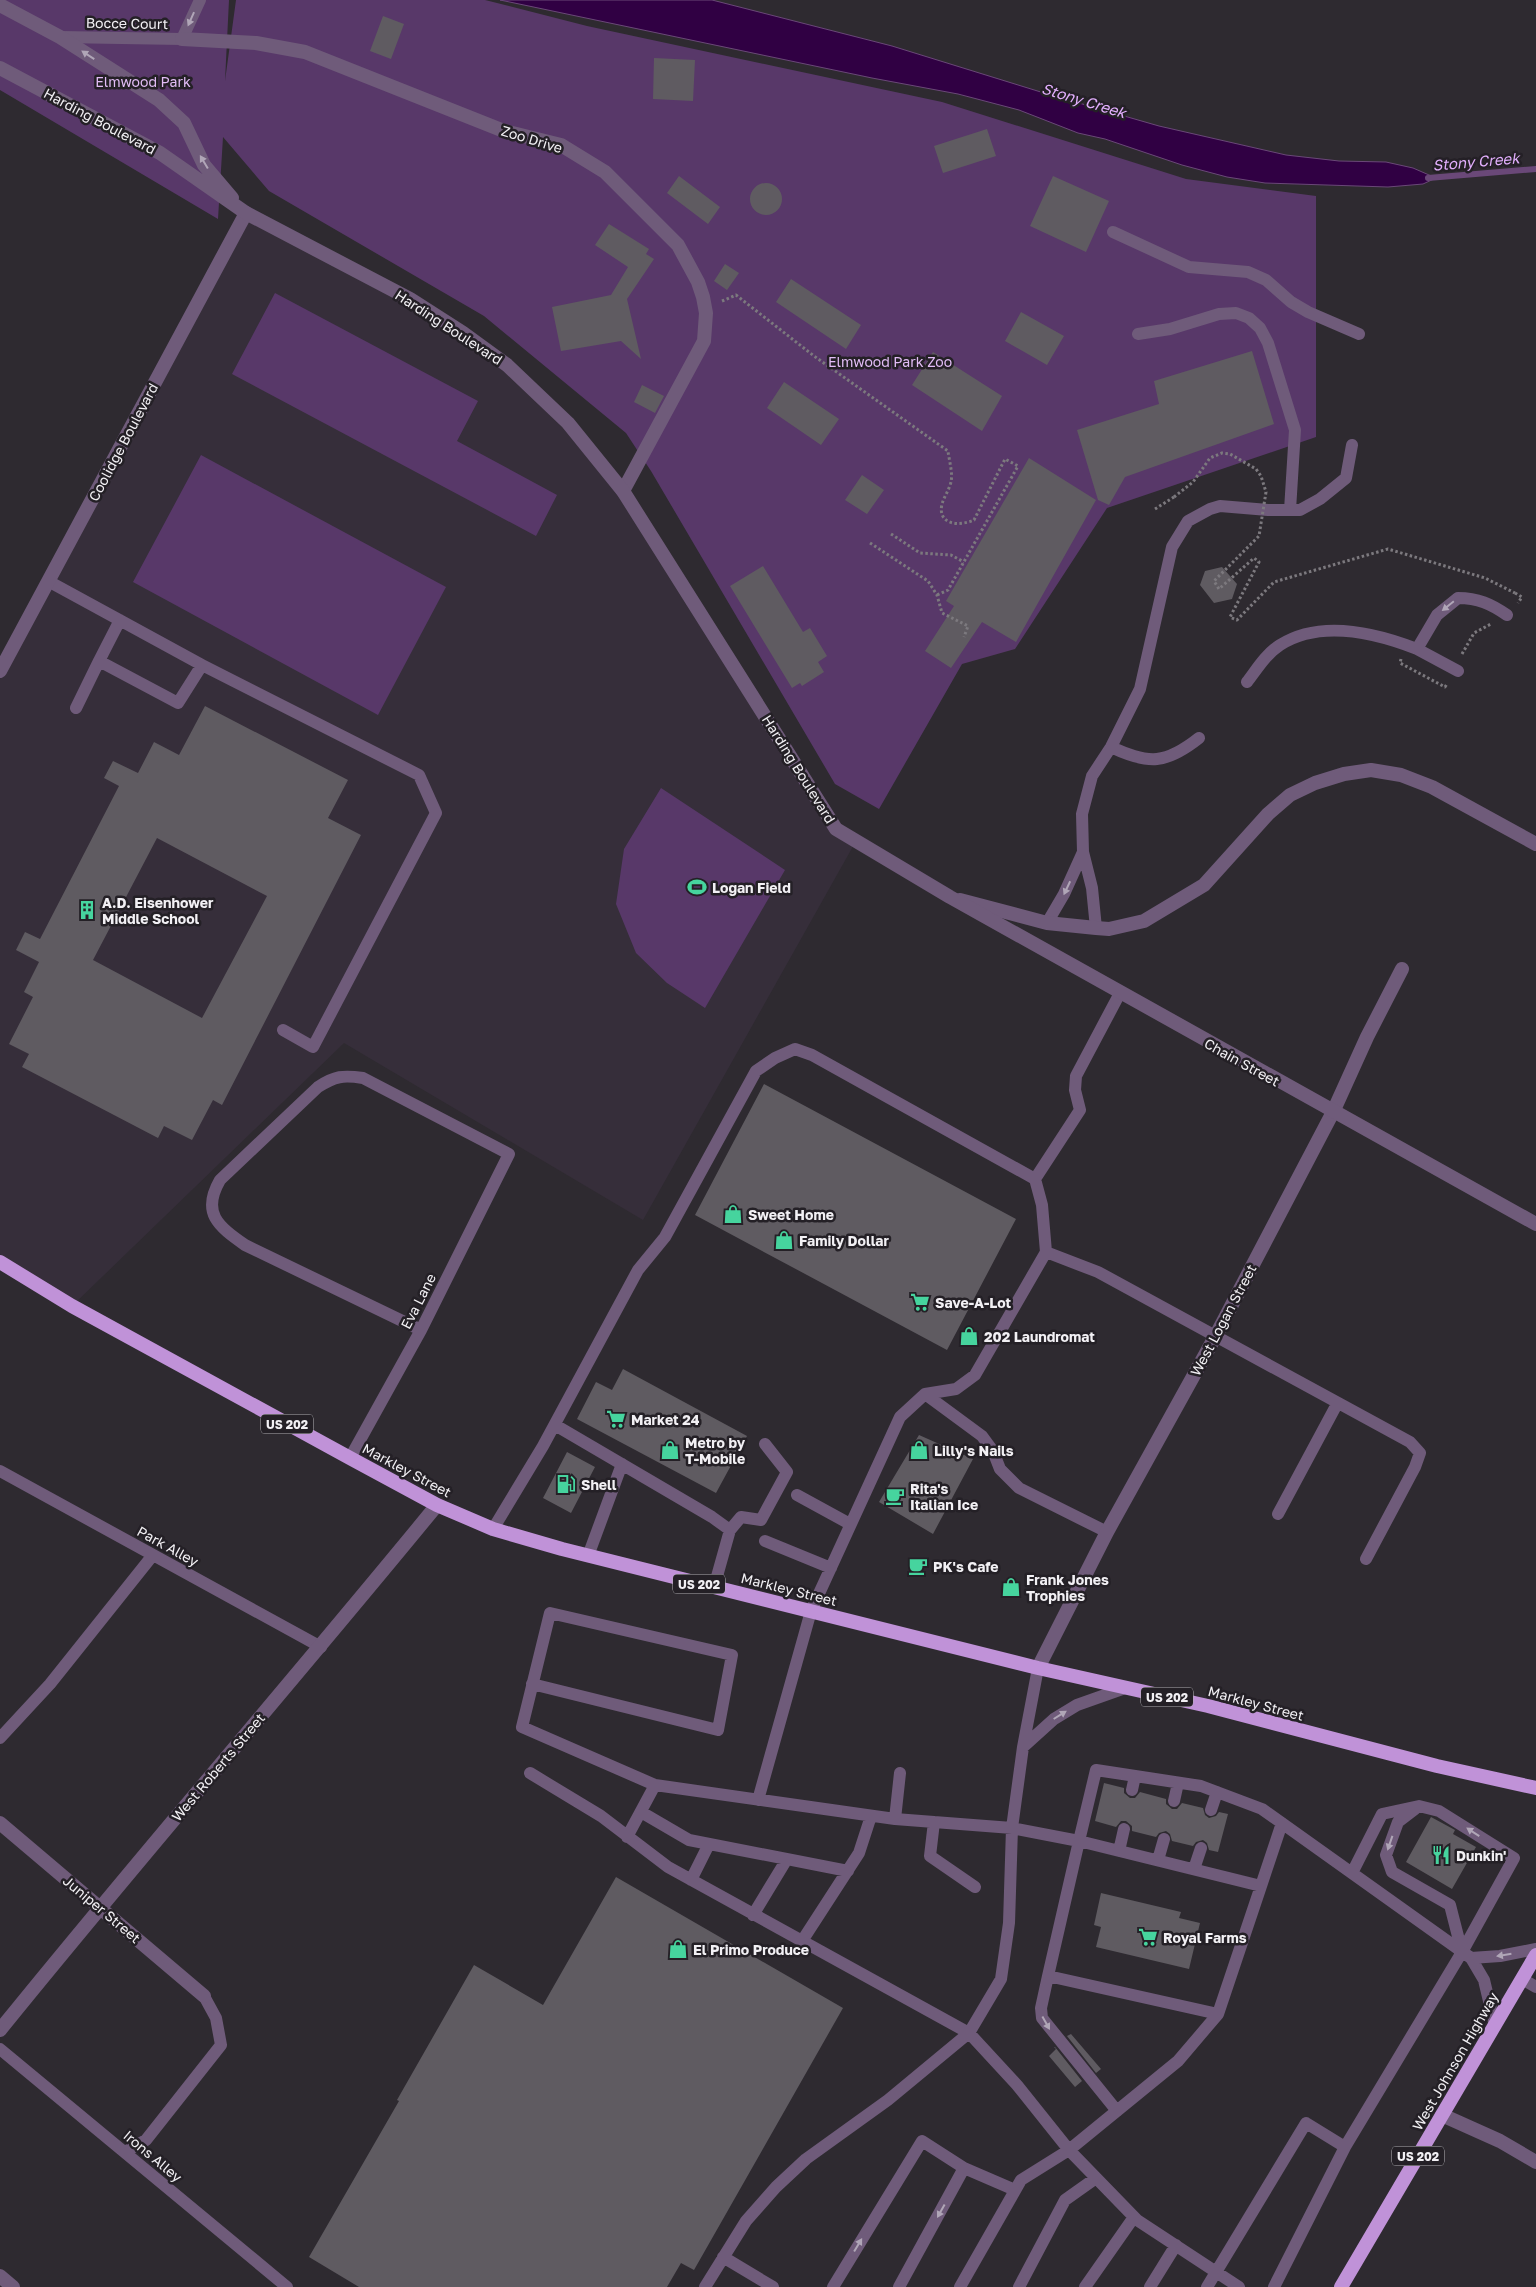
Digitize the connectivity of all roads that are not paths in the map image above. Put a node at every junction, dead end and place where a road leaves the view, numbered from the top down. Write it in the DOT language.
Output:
graph roads {
  1 [pos="200,0"];
  2 [pos="0,5"];
  3 [pos="60,36"];
  4 [pos="182,39"];
  5 [pos="0,68"];
  6 [pos="246,213"];
  7 [pos="1113,232"];
  8 [pos="1138,334"];
  9 [pos="1359,334"];
  10 [pos="1352,445"];
  11 [pos="623,491"];
  12 [pos="1290,510"];
  13 [pos="48,581"];
  14 [pos="1508,614"];
  15 [pos="120,620"];
  16 [pos="1417,649"];
  17 [pos="100,661"];
  18 [pos="202,664"];
  19 [pos="1,669"];
  20 [pos="1456,670"];
  21 [pos="1246,682"];
  22 [pos="76,708"];
  23 [pos="1199,738"];
  24 [pos="1111,747"];
  25 [pos="1536,844"];
  26 [pos="1083,852"];
  27 [pos="950,898"];
  28 [pos="1046,923"];
  29 [pos="1096,928"];
  30 [pos="1402,969"];
  31 [pos="1120,993"];
  32 [pos="283,1030"];
  33 [pos="1333,1112"];
  34 [pos="1035,1179"];
  35 [pos="1536,1224"];
  36 [pos="1046,1252"];
  37 [pos="0,1262"];
  38 [pos="421,1330"];
  39 [pos="1215,1337"];
  40 [pos="925,1394"];
  41 [pos="1337,1404"];
  42 [pos="555,1425"];
  43 [pos="765,1444"];
  44 [pos="350,1458"];
  45 [pos="622,1464"];
  46 [pos="0,1471"];
  47 [pos="797,1495"];
  48 [pos="437,1505"];
  49 [pos="1278,1514"];
  50 [pos="850,1524"];
  51 [pos="493,1529"];
  52 [pos="730,1530"];
  53 [pos="1107,1532"];
  54 [pos="766,1542"];
  55 [pos="153,1554"];
  56 [pos="588,1556"];
  57 [pos="1366,1559"];
  58 [pos="831,1568"];
  59 [pos="714,1587"];
  60 [pos="811,1611"];
  61 [pos="321,1647"];
  62 [pos="1038,1668"];
  63 [pos="532,1684"];
  64 [pos="1125,1688"];
  65 [pos="0,1738"];
  66 [pos="1022,1747"];
  67 [pos="530,1773"];
  68 [pos="900,1773"];
  69 [pos="1135,1776"];
  70 [pos="1178,1782"];
  71 [pos="655,1785"];
  72 [pos="1536,1788"];
  73 [pos="1132,1790"];
  74 [pos="1217,1792"];
  75 [pos="758,1800"];
  76 [pos="1174,1801"];
  77 [pos="1419,1806"];
  78 [pos="1211,1810"];
  79 [pos="641,1812"];
  80 [pos="871,1816"];
  81 [pos="895,1819"];
  82 [pos="934,1822"];
  83 [pos="0,1823"];
  84 [pos="1282,1823"];
  85 [pos="1012,1828"];
  86 [pos="1124,1829"];
  87 [pos="628,1837"];
  88 [pos="1164,1839"];
  89 [pos="1079,1841"];
  90 [pos="709,1844"];
  91 [pos="1201,1848"];
  92 [pos="1119,1851"];
  93 [pos="787,1859"];
  94 [pos="1158,1860"];
  95 [pos="1194,1869"];
  96 [pos="848,1871"];
  97 [pos="1352,1873"];
  98 [pos="691,1880"];
  99 [pos="1261,1886"];
  100 [pos="975,1887"];
  101 [pos="100,1906"];
  102 [pos="753,1915"];
  103 [pos="802,1941"];
  104 [pos="1536,1949"];
  105 [pos="1466,1955"];
  106 [pos="1536,1955"];
  107 [pos="1048,1976"];
  108 [pos="1522,1979"];
  109 [pos="1536,1987"];
  110 [pos="204,1996"];
  111 [pos="1218,2014"];
  112 [pos="1495,2026"];
  113 [pos="0,2030"];
  114 [pos="969,2033"];
  115 [pos="0,2049"];
  116 [pos="1117,2111"];
  117 [pos="1442,2115"];
  118 [pos="1344,2147"];
  119 [pos="1069,2150"];
  120 [pos="124,2152"];
  121 [pos="1536,2162"];
  122 [pos="964,2168"];
  123 [pos="1096,2178"];
  124 [pos="1015,2190"];
  125 [pos="1134,2217"];
  126 [pos="1176,2245"];
  127 [pos="724,2258"];
  128 [pos="1216,2271"];
  129 [pos="0,2276"];
  130 [pos="13,2287"];
  131 [pos="287,2287"];
  132 [pos="705,2287"];
  133 [pos="773,2287"];
  134 [pos="832,2287"];
  135 [pos="899,2287"];
  136 [pos="960,2287"];
  137 [pos="1019,2287"];
  138 [pos="1085,2287"];
  139 [pos="1150,2287"];
  140 [pos="1207,2287"];
  141 [pos="1239,2287"];
  142 [pos="1274,2287"];
  143 [pos="1341,2287"];
  1 -- 4 [label="lane, Bocce Court, one-way"];
  2 -- 3 [label="street, Harding Boulevard"];
  3 -- 4 [label="lane, Bocce Court"];
  6 -- 3 [label="street, Harding Boulevard, one-way"];
  4 -- 11 [label="street, Zoo Drive"];
  5 -- 6 [label="street, Harding Boulevard"];
  6 -- 11 [label="street, Harding Boulevard"];
  6 -- 13 [label="street, Coolidge Boulevard"];
  7 -- 9 [label="lane"];
  8 -- 12 [label="lane"];
  10 -- 12 [label="lane"];
  11 -- 27 [label="street, Harding Boulevard"];
  12 -- 24 [label="lane"];
  13 -- 15 [label="lane"];
  13 -- 19 [label="street, Coolidge Boulevard"];
  14 -- 16 [label="lane, one-way"];
  15 -- 17 [label="lane"];
  15 -- 18 [label="lane"];
  16 -- 20 [label="lane"];
  16 -- 21 [label="lane"];
  17 -- 18 [label="lane"];
  17 -- 22 [label="lane"];
  18 -- 32 [label="lane"];
  23 -- 24 [label="lane"];
  24 -- 26 [label="lane"];
  25 -- 29 [label="street, Harding Boulevard"];
  26 -- 28 [label="lane, one-way"];
  26 -- 29 [label="lane"];
  27 -- 28 [label="street, Harding Boulevard"];
  27 -- 31 [label="street, Chain Street"];
  28 -- 29 [label="street, Harding Boulevard"];
  30 -- 33 [label="street, West Logan Street"];
  31 -- 33 [label="street, Chain Street"];
  31 -- 34 [label="lane"];
  33 -- 35 [label="street, Chain Street"];
  33 -- 39 [label="street, West Logan Street"];
  34 -- 36 [label="lane"];
  34 -- 42 [label="lane"];
  36 -- 39 [label="lane"];
  36 -- 40 [label="lane"];
  37 -- 44 [label="highway, Markley Street / US 202"];
  38 -- 38 [label="lane, Eva Lane"];
  38 -- 44 [label="lane, Eva Lane"];
  39 -- 41 [label="lane"];
  39 -- 53 [label="street, West Logan Street"];
  40 -- 50 [label="lane"];
  40 -- 53 [label="lane"];
  41 -- 49 [label="lane"];
  41 -- 57 [label="lane"];
  42 -- 45 [label="lane"];
  42 -- 51 [label="lane"];
  43 -- 52 [label="lane"];
  44 -- 48 [label="highway, Markley Street / US 202"];
  45 -- 52 [label="lane"];
  45 -- 56 [label="lane"];
  46 -- 55 [label="lane, Park Alley"];
  47 -- 50 [label="lane"];
  48 -- 51 [label="highway, Markley Street / US 202"];
  48 -- 61 [label="street, West Roberts Street"];
  50 -- 58 [label="lane"];
  51 -- 56 [label="highway, Markley Street / US 202"];
  52 -- 59 [label="lane"];
  53 -- 62 [label="street, West Logan Street"];
  54 -- 58 [label="lane"];
  55 -- 61 [label="lane, Park Alley"];
  55 -- 65 [label="lane"];
  56 -- 59 [label="highway, Markley Street / US 202"];
  58 -- 60 [label="lane"];
  59 -- 60 [label="highway, Markley Street / US 202"];
  60 -- 62 [label="highway, Markley Street / US 202"];
  60 -- 75 [label="lane"];
  61 -- 101 [label="street, West Roberts Street"];
  62 -- 64 [label="highway, Markley Street / US 202"];
  62 -- 66 [label="lane"];
  63 -- 63 [label="lane"];
  63 -- 71 [label="lane"];
  66 -- 64 [label="lane, one-way"];
  64 -- 72 [label="highway, Markley Street / US 202"];
  66 -- 85 [label="lane"];
  67 -- 87 [label="lane"];
  68 -- 81 [label="lane"];
  69 -- 70 [label="lane"];
  69 -- 73 [label="lane"];
  69 -- 89 [label="lane"];
  70 -- 74 [label="lane"];
  70 -- 76 [label="lane"];
  71 -- 75 [label="lane"];
  71 -- 79 [label="lane"];
  74 -- 78 [label="lane"];
  74 -- 84 [label="lane"];
  75 -- 80 [label="lane"];
  77 -- 97 [label="lane"];
  77 -- 105 [label="lane, one-way"];
  105 -- 77 [label="lane, one-way"];
  79 -- 87 [label="lane"];
  79 -- 90 [label="lane"];
  80 -- 81 [label="lane"];
  80 -- 96 [label="lane"];
  81 -- 82 [label="lane"];
  82 -- 85 [label="lane"];
  82 -- 100 [label="lane"];
  83 -- 101 [label="street, Juniper Street"];
  84 -- 97 [label="lane"];
  84 -- 99 [label="lane"];
  85 -- 89 [label="lane"];
  85 -- 114 [label="lane"];
  86 -- 92 [label="lane"];
  87 -- 98 [label="lane"];
  88 -- 94 [label="lane"];
  89 -- 92 [label="lane"];
  89 -- 107 [label="lane"];
  90 -- 93 [label="lane"];
  90 -- 98 [label="lane"];
  91 -- 95 [label="lane"];
  92 -- 94 [label="lane"];
  93 -- 96 [label="lane"];
  93 -- 102 [label="lane"];
  94 -- 95 [label="lane"];
  95 -- 99 [label="lane"];
  96 -- 103 [label="lane"];
  97 -- 105 [label="lane"];
  98 -- 102 [label="lane"];
  99 -- 111 [label="lane"];
  101 -- 110 [label="street, Juniper Street"];
  101 -- 113 [label="street, West Roberts Street"];
  102 -- 103 [label="lane"];
  103 -- 114 [label="lane"];
  104 -- 105 [label="lane, one-way"];
  105 -- 112 [label="lane"];
  105 -- 118 [label="lane"];
  106 -- 108 [label="highway, West Johnson Highway / US 202"];
  107 -- 111 [label="lane"];
  107 -- 116 [label="lane, one-way"];
  108 -- 109 [label="lane"];
  108 -- 112 [label="highway, West Johnson Highway / US 202"];
  110 -- 120 [label="lane"];
  111 -- 116 [label="lane"];
  112 -- 117 [label="highway, West Johnson Highway / US 202"];
  114 -- 119 [label="lane"];
  114 -- 127 [label="lane"];
  115 -- 120 [label="lane, Irons Alley"];
  116 -- 119 [label="lane"];
  117 -- 121 [label="street"];
  117 -- 143 [label="highway, West Johnson Highway / US 202"];
  118 -- 128 [label="lane"];
  118 -- 142 [label="lane"];
  119 -- 123 [label="lane"];
  119 -- 124 [label="lane"];
  120 -- 131 [label="lane, Irons Alley"];
  122 -- 124 [label="lane"];
  134 -- 122 [label="lane, one-way"];
  122 -- 135 [label="lane, one-way"];
  123 -- 125 [label="lane"];
  123 -- 137 [label="lane"];
  124 -- 136 [label="lane"];
  125 -- 126 [label="lane"];
  125 -- 138 [label="lane"];
  126 -- 128 [label="lane"];
  126 -- 139 [label="lane"];
  127 -- 132 [label="lane"];
  127 -- 133 [label="lane"];
  128 -- 140 [label="lane"];
  128 -- 141 [label="lane"];
  129 -- 130 [label="street"];
}
